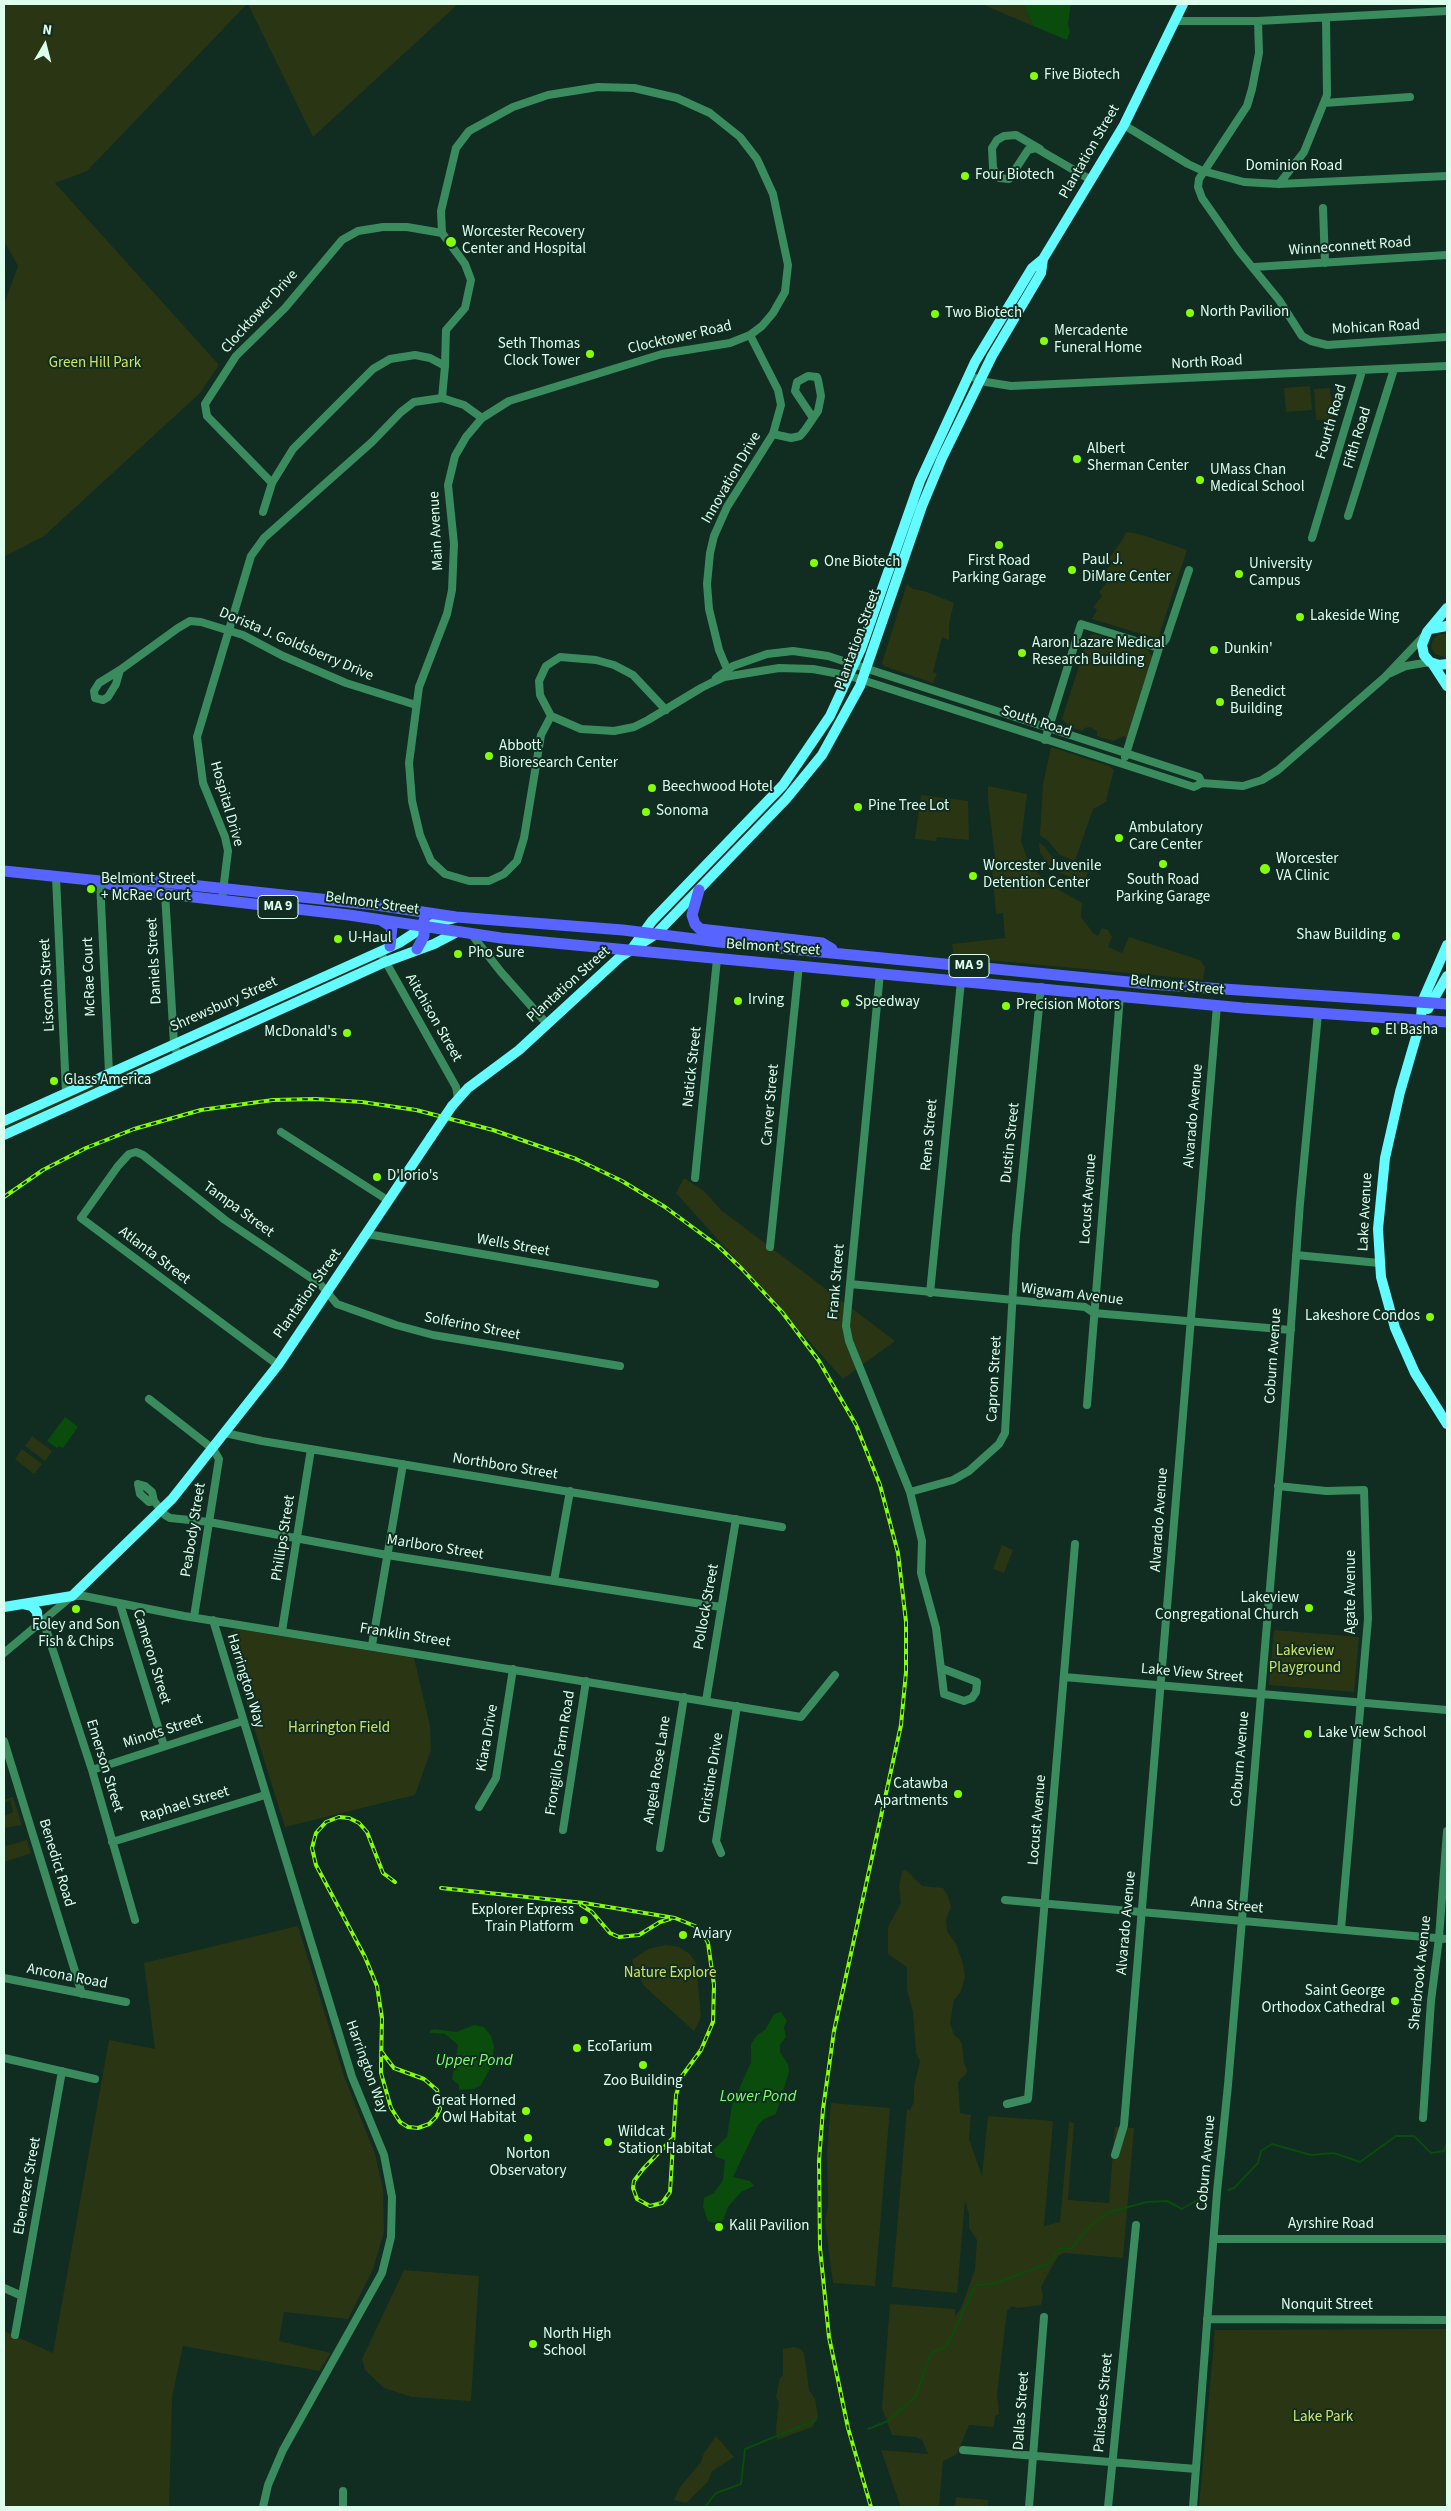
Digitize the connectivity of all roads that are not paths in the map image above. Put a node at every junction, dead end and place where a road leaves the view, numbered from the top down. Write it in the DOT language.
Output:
graph roads {
  1 [pos="1183,4"];
  2 [pos="1447,11"];
  3 [pos="1326,18"];
  4 [pos="1258,21"];
  5 [pos="1175,22"];
  6 [pos="1410,97"];
  7 [pos="1324,103"];
  8 [pos="1124,125"];
  9 [pos="1040,149"];
  10 [pos="1203,171"];
  11 [pos="1447,176"];
  12 [pos="1091,180"];
  13 [pos="1279,184"];
  14 [pos="1322,208"];
  15 [pos="442,233"];
  16 [pos="1447,255"];
  17 [pos="1044,259"];
  18 [pos="1325,263"];
  19 [pos="1254,267"];
  20 [pos="750,335"];
  21 [pos="1447,337"];
  22 [pos="445,366"];
  23 [pos="1447,366"];
  24 [pos="1394,369"];
  25 [pos="1362,371"];
  26 [pos="970,376"];
  27 [pos="981,381"];
  28 [pos="442,398"];
  29 [pos="482,418"];
  30 [pos="813,418"];
  31 [pos="773,434"];
  32 [pos="272,483"];
  33 [pos="263,512"];
  34 [pos="1348,516"];
  35 [pos="1312,538"];
  36 [pos="1189,570"];
  37 [pos="1447,608"];
  38 [pos="1447,626"];
  39 [pos="228,630"];
  40 [pos="1427,633"];
  41 [pos="1159,648"];
  42 [pos="1431,662"];
  43 [pos="1447,664"];
  44 [pos="854,666"];
  45 [pos="727,669"];
  46 [pos="120,670"];
  47 [pos="866,670"];
  48 [pos="850,676"];
  49 [pos="1385,677"];
  50 [pos="862,680"];
  51 [pos="710,683"];
  52 [pos="1447,686"];
  53 [pos="416,705"];
  54 [pos="666,710"];
  55 [pos="551,716"];
  56 [pos="1048,729"];
  57 [pos="1045,740"];
  58 [pos="1126,754"];
  59 [pos="1122,764"];
  60 [pos="1202,783"];
  61 [pos="4,871"];
  62 [pos="56,877"];
  63 [pos="100,881"];
  64 [pos="699,890"];
  65 [pos="165,893"];
  66 [pos="223,894"];
  67 [pos="420,911"];
  68 [pos="456,917"];
  69 [pos="380,919"];
  70 [pos="425,926"];
  71 [pos="455,932"];
  72 [pos="642,932"];
  73 [pos="656,934"];
  74 [pos="472,935"];
  75 [pos="1447,945"];
  76 [pos="386,949"];
  77 [pos="417,949"];
  78 [pos="631,950"];
  79 [pos="838,953"];
  80 [pos="717,959"];
  81 [pos="385,962"];
  82 [pos="799,965"];
  83 [pos="880,973"];
  84 [pos="1447,976"];
  85 [pos="961,981"];
  86 [pos="1041,987"];
  87 [pos="1120,996"];
  88 [pos="1427,1002"];
  89 [pos="1447,1004"];
  90 [pos="1217,1005"];
  91 [pos="1318,1014"];
  92 [pos="1420,1020"];
  93 [pos="1447,1022"];
  94 [pos="547,1024"];
  95 [pos="174,1044"];
  96 [pos="178,1056"];
  97 [pos="109,1073"];
  98 [pos="66,1092"];
  99 [pos="455,1102"];
  100 [pos="4,1121"];
  101 [pos="281,1132"];
  102 [pos="4,1135"];
  103 [pos="132,1152"];
  104 [pos="695,1178"];
  105 [pos="389,1200"];
  106 [pos="367,1234"];
  107 [pos="770,1247"];
  108 [pos="1296,1255"];
  109 [pos="1379,1263"];
  110 [pos="655,1284"];
  111 [pos="850,1284"];
  112 [pos="327,1293"];
  113 [pos="930,1293"];
  114 [pos="1012,1301"];
  115 [pos="1094,1313"];
  116 [pos="1192,1322"];
  117 [pos="1291,1330"];
  118 [pos="278,1365"];
  119 [pos="620,1366"];
  120 [pos="149,1399"];
  121 [pos="1088,1405"];
  122 [pos="1447,1424"];
  123 [pos="224,1433"];
  124 [pos="213,1449"];
  125 [pos="312,1449"];
  126 [pos="403,1464"];
  127 [pos="1278,1486"];
  128 [pos="570,1491"];
  129 [pos="910,1492"];
  130 [pos="154,1501"];
  131 [pos="160,1510"];
  132 [pos="736,1518"];
  133 [pos="209,1522"];
  134 [pos="782,1526"];
  135 [pos="297,1540"];
  136 [pos="1075,1544"];
  137 [pos="387,1555"];
  138 [pos="554,1581"];
  139 [pos="72,1596"];
  140 [pos="22,1604"];
  141 [pos="120,1604"];
  142 [pos="4,1607"];
  143 [pos="721,1608"];
  144 [pos="194,1617"];
  145 [pos="213,1620"];
  146 [pos="41,1622"];
  147 [pos="282,1631"];
  148 [pos="372,1646"];
  149 [pos="4,1653"];
  150 [pos="941,1668"];
  151 [pos="514,1669"];
  152 [pos="835,1675"];
  153 [pos="1064,1677"];
  154 [pos="586,1681"];
  155 [pos="1161,1684"];
  156 [pos="1260,1694"];
  157 [pos="684,1697"];
  158 [pos="706,1701"];
  159 [pos="1361,1703"];
  160 [pos="737,1706"];
  161 [pos="1447,1710"];
  162 [pos="243,1722"];
  163 [pos="4,1741"];
  164 [pos="164,1746"];
  165 [pos="92,1770"];
  166 [pos="265,1795"];
  167 [pos="480,1807"];
  168 [pos="563,1830"];
  169 [pos="1447,1831"];
  170 [pos="112,1842"];
  171 [pos="660,1848"];
  172 [pos="722,1853"];
  173 [pos="1005,1900"];
  174 [pos="1044,1904"];
  175 [pos="1142,1913"];
  176 [pos="135,1920"];
  177 [pos="1241,1921"];
  178 [pos="1341,1929"];
  179 [pos="1443,1938"];
  180 [pos="4,1978"];
  181 [pos="82,1994"];
  182 [pos="126,2002"];
  183 [pos="4,2058"];
  184 [pos="62,2071"];
  185 [pos="95,2079"];
  186 [pos="1007,2104"];
  187 [pos="1423,2118"];
  188 [pos="1115,2155"];
  189 [pos="1136,2225"];
  190 [pos="1214,2239"];
  191 [pos="1447,2239"];
  192 [pos="4,2288"];
  193 [pos="22,2296"];
  194 [pos="1044,2317"];
  195 [pos="1207,2319"];
  196 [pos="1447,2320"];
  197 [pos="15,2335"];
  198 [pos="963,2450"];
  199 [pos="1033,2454"];
  200 [pos="1113,2461"];
  201 [pos="1196,2469"];
  202 [pos="343,2491"];
  203 [pos="263,2507"];
  204 [pos="343,2507"];
  205 [pos="1028,2507"];
  206 [pos="1108,2507"];
  207 [pos="1193,2507"];
  1 -- 5 [label="main road, Plantation Street"];
  2 -- 3 [label="street"];
  3 -- 4 [label="street"];
  3 -- 7 [label="street"];
  4 -- 5 [label="street"];
  4 -- 10 [label="street"];
  5 -- 8 [label="main road, Plantation Street"];
  6 -- 7 [label="street"];
  7 -- 13 [label="street"];
  8 -- 10 [label="street, Dominion Road"];
  8 -- 12 [label="main road, Plantation Street"];
  9 -- 9 [label="street"];
  9 -- 12 [label="street"];
  10 -- 13 [label="street, Dominion Road"];
  10 -- 19 [label="street, Mohican Road"];
  11 -- 13 [label="street, Dominion Road"];
  12 -- 17 [label="main road, Plantation Street"];
  14 -- 18 [label="street"];
  15 -- 20 [label="street, Clocktower Road"];
  15 -- 22 [label="street"];
  15 -- 32 [label="street, Clocktower Drive"];
  16 -- 18 [label="street, Winneconnett Road"];
  17 -- 26 [label="main road, Plantation Street"];
  17 -- 27 [label="main road, Plantation Street"];
  18 -- 19 [label="street, Winneconnett Road"];
  19 -- 21 [label="street, Mohican Road"];
  20 -- 29 [label="street, Clocktower Road"];
  20 -- 31 [label="street, Innovation Drive"];
  22 -- 28 [label="street"];
  22 -- 32 [label="street"];
  23 -- 24 [label="street, North Road"];
  24 -- 25 [label="street, North Road"];
  24 -- 34 [label="street, Fifth Road"];
  25 -- 27 [label="street, North Road"];
  25 -- 35 [label="street, Fourth Road"];
  26 -- 27 [label="street, North Road"];
  26 -- 44 [label="main road, Plantation Street"];
  27 -- 47 [label="main road, Plantation Street"];
  28 -- 29 [label="street"];
  28 -- 39 [label="street"];
  29 -- 53 [label="street, Main Avenue"];
  30 -- 30 [label="street"];
  30 -- 31 [label="street"];
  31 -- 45 [label="street, Innovation Drive"];
  32 -- 33 [label="street"];
  36 -- 41 [label="street"];
  37 -- 40 [label="main road"];
  38 -- 40 [label="main road"];
  39 -- 46 [label="street, Dorista J. Goldsberry Drive"];
  39 -- 53 [label="street, Dorista J. Goldsberry Drive"];
  39 -- 66 [label="street, Hospital Drive"];
  40 -- 42 [label="main road"];
  40 -- 49 [label="street, South Road"];
  41 -- 56 [label="street"];
  41 -- 58 [label="street"];
  42 -- 43 [label="main road"];
  42 -- 49 [label="street, South Road"];
  42 -- 52 [label="main road"];
  44 -- 45 [label="street, South Road"];
  44 -- 47 [label="street, South Road"];
  44 -- 48 [label="main road, Plantation Street"];
  45 -- 51 [label="street, South Road"];
  47 -- 50 [label="main road, Plantation Street"];
  47 -- 56 [label="street, South Road"];
  48 -- 50 [label="street, South Road"];
  48 -- 51 [label="street, South Road"];
  48 -- 72 [label="main road, Plantation Street"];
  49 -- 60 [label="street, South Road"];
  50 -- 57 [label="street, South Road"];
  50 -- 64 [label="main road, Plantation Street"];
  51 -- 54 [label="street"];
  53 -- 55 [label="street, Main Avenue"];
  54 -- 55 [label="street"];
  54 -- 55 [label="street"];
  56 -- 57 [label="street"];
  56 -- 58 [label="street, South Road"];
  57 -- 59 [label="street, South Road"];
  58 -- 59 [label="street"];
  58 -- 60 [label="street, South Road"];
  59 -- 60 [label="street, South Road"];
  61 -- 62 [label="highway, Belmont Street / MA 9"];
  62 -- 63 [label="highway, Belmont Street / MA 9"];
  62 -- 98 [label="street, Liscomb Street"];
  63 -- 65 [label="highway, Belmont Street / MA 9"];
  63 -- 66 [label="highway, Belmont Street / MA 9"];
  63 -- 97 [label="street, McRae Court"];
  64 -- 73 [label="main road, Plantation Street"];
  64 -- 79 [label="highway"];
  65 -- 66 [label="highway, Belmont Street / MA 9"];
  65 -- 95 [label="street, Daniels Street"];
  66 -- 67 [label="highway, Belmont Street / MA 9"];
  66 -- 69 [label="highway, Belmont Street / MA 9"];
  67 -- 68 [label="highway, Belmont Street / MA 9"];
  67 -- 70 [label="highway"];
  68 -- 70 [label="main road, Shrewsbury Street"];
  68 -- 72 [label="highway, Belmont Street / MA 9"];
  69 -- 70 [label="highway, Belmont Street / MA 9"];
  69 -- 76 [label="highway"];
  70 -- 71 [label="highway, Belmont Street / MA 9"];
  70 -- 76 [label="main road, Shrewsbury Street"];
  70 -- 77 [label="highway"];
  71 -- 74 [label="highway, Belmont Street / MA 9"];
  71 -- 77 [label="main road, Shrewsbury Street"];
  72 -- 73 [label="highway, Belmont Street / MA 9"];
  72 -- 78 [label="main road, Plantation Street"];
  73 -- 78 [label="main road, Plantation Street"];
  73 -- 79 [label="highway, Belmont Street / MA 9"];
  74 -- 78 [label="highway, Belmont Street / MA 9"];
  74 -- 94 [label="street"];
  75 -- 88 [label="main road"];
  76 -- 81 [label="street, Aitchison Street"];
  76 -- 95 [label="main road, Shrewsbury Street"];
  77 -- 81 [label="main road, Shrewsbury Street"];
  78 -- 80 [label="highway, Belmont Street / MA 9"];
  78 -- 94 [label="main road, Plantation Street"];
  79 -- 88 [label="highway, Belmont Street / MA 9"];
  80 -- 82 [label="highway, Belmont Street / MA 9"];
  80 -- 104 [label="street, Natick Street"];
  81 -- 96 [label="main road, Shrewsbury Street"];
  81 -- 99 [label="street, Aitchison Street"];
  82 -- 83 [label="highway, Belmont Street / MA 9"];
  82 -- 107 [label="street, Carver Street"];
  83 -- 85 [label="highway, Belmont Street / MA 9"];
  83 -- 111 [label="street, Frank Street"];
  84 -- 88 [label="main road"];
  85 -- 86 [label="highway, Belmont Street / MA 9"];
  85 -- 113 [label="street, Rena Street"];
  86 -- 87 [label="highway, Belmont Street / MA 9"];
  86 -- 114 [label="street, Dustin Street"];
  87 -- 90 [label="highway, Belmont Street / MA 9"];
  87 -- 115 [label="street, Locust Avenue"];
  88 -- 89 [label="highway, Belmont Street / MA 9"];
  88 -- 92 [label="main road, Lake Avenue"];
  90 -- 91 [label="highway, Belmont Street / MA 9"];
  90 -- 116 [label="street, Alvarado Avenue"];
  91 -- 92 [label="highway, Belmont Street / MA 9"];
  91 -- 108 [label="street, Coburn Avenue"];
  92 -- 93 [label="highway, Belmont Street / MA 9"];
  92 -- 109 [label="main road, Lake Avenue"];
  94 -- 99 [label="main road, Plantation Street"];
  95 -- 96 [label="street, Daniels Street"];
  95 -- 97 [label="main road, Shrewsbury Street"];
  96 -- 102 [label="main road, Shrewsbury Street"];
  97 -- 98 [label="main road, Shrewsbury Street"];
  98 -- 100 [label="main road, Shrewsbury Street"];
  99 -- 105 [label="main road, Plantation Street, bridge"];
  101 -- 105 [label="street"];
  103 -- 112 [label="street, Tampa Street"];
  103 -- 118 [label="street, Atlanta Street"];
  105 -- 106 [label="main road, Plantation Street"];
  106 -- 110 [label="street, Wells Street"];
  106 -- 112 [label="main road, Plantation Street"];
  108 -- 109 [label="street"];
  108 -- 117 [label="street, Coburn Avenue"];
  109 -- 122 [label="main road, Lake Avenue"];
  111 -- 113 [label="street, Wigwam Avenue"];
  111 -- 129 [label="street, Frank Street"];
  112 -- 118 [label="main road, Plantation Street"];
  112 -- 119 [label="street, Solferino Street"];
  113 -- 114 [label="street, Wigwam Avenue"];
  114 -- 115 [label="street, Wigwam Avenue"];
  114 -- 129 [label="street, Capron Street"];
  115 -- 116 [label="street, Wigwam Avenue"];
  115 -- 121 [label="street, Locust Avenue"];
  116 -- 117 [label="street, Wigwam Avenue"];
  116 -- 155 [label="street, Alvarado Avenue"];
  117 -- 127 [label="street, Coburn Avenue"];
  118 -- 123 [label="main road, Plantation Street"];
  120 -- 124 [label="street"];
  123 -- 124 [label="main road, Plantation Street"];
  123 -- 125 [label="street, Northboro Street"];
  124 -- 131 [label="main road, Plantation Street"];
  124 -- 133 [label="street, Peabody Street"];
  125 -- 126 [label="street, Northboro Street"];
  125 -- 135 [label="street, Phillips Street"];
  126 -- 128 [label="street, Northboro Street"];
  126 -- 137 [label="street"];
  127 -- 156 [label="street, Coburn Avenue"];
  127 -- 159 [label="street, Agate Avenue"];
  128 -- 132 [label="street, Northboro Street"];
  128 -- 138 [label="street"];
  129 -- 150 [label="street, Frank Street"];
  130 -- 131 [label="street"];
  131 -- 133 [label="street, Marlboro Street"];
  131 -- 139 [label="main road, Plantation Street"];
  132 -- 134 [label="street, Northboro Street"];
  132 -- 143 [label="street, Pollock Street"];
  133 -- 135 [label="street, Marlboro Street"];
  133 -- 144 [label="street, Peabody Street"];
  135 -- 137 [label="street, Marlboro Street"];
  135 -- 147 [label="street, Phillips Street"];
  136 -- 153 [label="street, Locust Avenue"];
  137 -- 138 [label="street, Marlboro Street"];
  137 -- 148 [label="street"];
  138 -- 143 [label="street, Marlboro Street"];
  139 -- 140 [label="main road, Franklin Street"];
  139 -- 141 [label="street, Franklin Street"];
  139 -- 146 [label="street, Plantation Street"];
  140 -- 142 [label="main road, Franklin Street"];
  140 -- 146 [label="main road"];
  141 -- 144 [label="street, Franklin Street"];
  141 -- 164 [label="street, Cameron Street"];
  143 -- 158 [label="street, Pollock Street"];
  144 -- 145 [label="street, Franklin Street"];
  145 -- 147 [label="street, Franklin Street"];
  145 -- 162 [label="street, Harrington Way"];
  146 -- 149 [label="street, Plantation Street"];
  146 -- 165 [label="street, Emerson Street"];
  147 -- 148 [label="street, Franklin Street"];
  148 -- 151 [label="street, Franklin Street"];
  150 -- 150 [label="street, Frank Street"];
  151 -- 154 [label="street, Franklin Street"];
  151 -- 167 [label="street, Kiara Drive"];
  152 -- 160 [label="street, Franklin Street"];
  153 -- 155 [label="street, Lake View Street"];
  153 -- 174 [label="street, Locust Avenue"];
  154 -- 157 [label="street, Franklin Street"];
  154 -- 168 [label="street, Frongillo Farm Road"];
  155 -- 156 [label="street, Lake View Street"];
  155 -- 175 [label="street, Alvarado Avenue"];
  156 -- 159 [label="street, Lake View Street"];
  156 -- 177 [label="street, Coburn Avenue"];
  157 -- 158 [label="street, Franklin Street"];
  157 -- 171 [label="street, Angela Rose Lane"];
  158 -- 160 [label="street, Franklin Street"];
  159 -- 161 [label="street, Lake View Street"];
  159 -- 178 [label="street, Agate Avenue"];
  160 -- 172 [label="street, Christine Drive"];
  162 -- 164 [label="street, Minots Street"];
  162 -- 166 [label="street, Harrington Way"];
  163 -- 181 [label="street, Benedict Road"];
  164 -- 165 [label="street, Minots Street"];
  165 -- 170 [label="street, Emerson Street"];
  166 -- 170 [label="street, Raphael Street"];
  166 -- 203 [label="street, Harrington Way"];
  169 -- 179 [label="street, Sherbrook Avenue"];
  170 -- 176 [label="street, Emerson Street"];
  173 -- 174 [label="street, Anna Street"];
  174 -- 175 [label="street, Anna Street"];
  174 -- 186 [label="street, Locust Avenue"];
  175 -- 177 [label="street, Anna Street"];
  175 -- 188 [label="street, Alvarado Avenue"];
  177 -- 178 [label="street, Anna Street"];
  177 -- 190 [label="street, Coburn Avenue"];
  178 -- 179 [label="street, Anna Street"];
  179 -- 187 [label="street, Sherbrook Avenue"];
  180 -- 181 [label="street, Ancona Road"];
  181 -- 182 [label="street, Ancona Road"];
  183 -- 184 [label="street"];
  184 -- 185 [label="street"];
  184 -- 193 [label="street, Ebenezer Street"];
  189 -- 200 [label="street, Palisades Street"];
  190 -- 191 [label="street, Ayrshire Road"];
  190 -- 195 [label="street, Coburn Avenue"];
  192 -- 193 [label="street"];
  193 -- 197 [label="street, Ebenezer Street"];
  194 -- 199 [label="street, Dallas Street"];
  195 -- 196 [label="street, Nonquit Street"];
  195 -- 201 [label="street, Coburn Avenue"];
  198 -- 199 [label="street"];
  199 -- 200 [label="street"];
  199 -- 205 [label="street, Dallas Street"];
  200 -- 201 [label="street"];
  200 -- 206 [label="street, Palisades Street"];
  201 -- 207 [label="street, Coburn Avenue"];
  202 -- 204 [label="street"];
}
